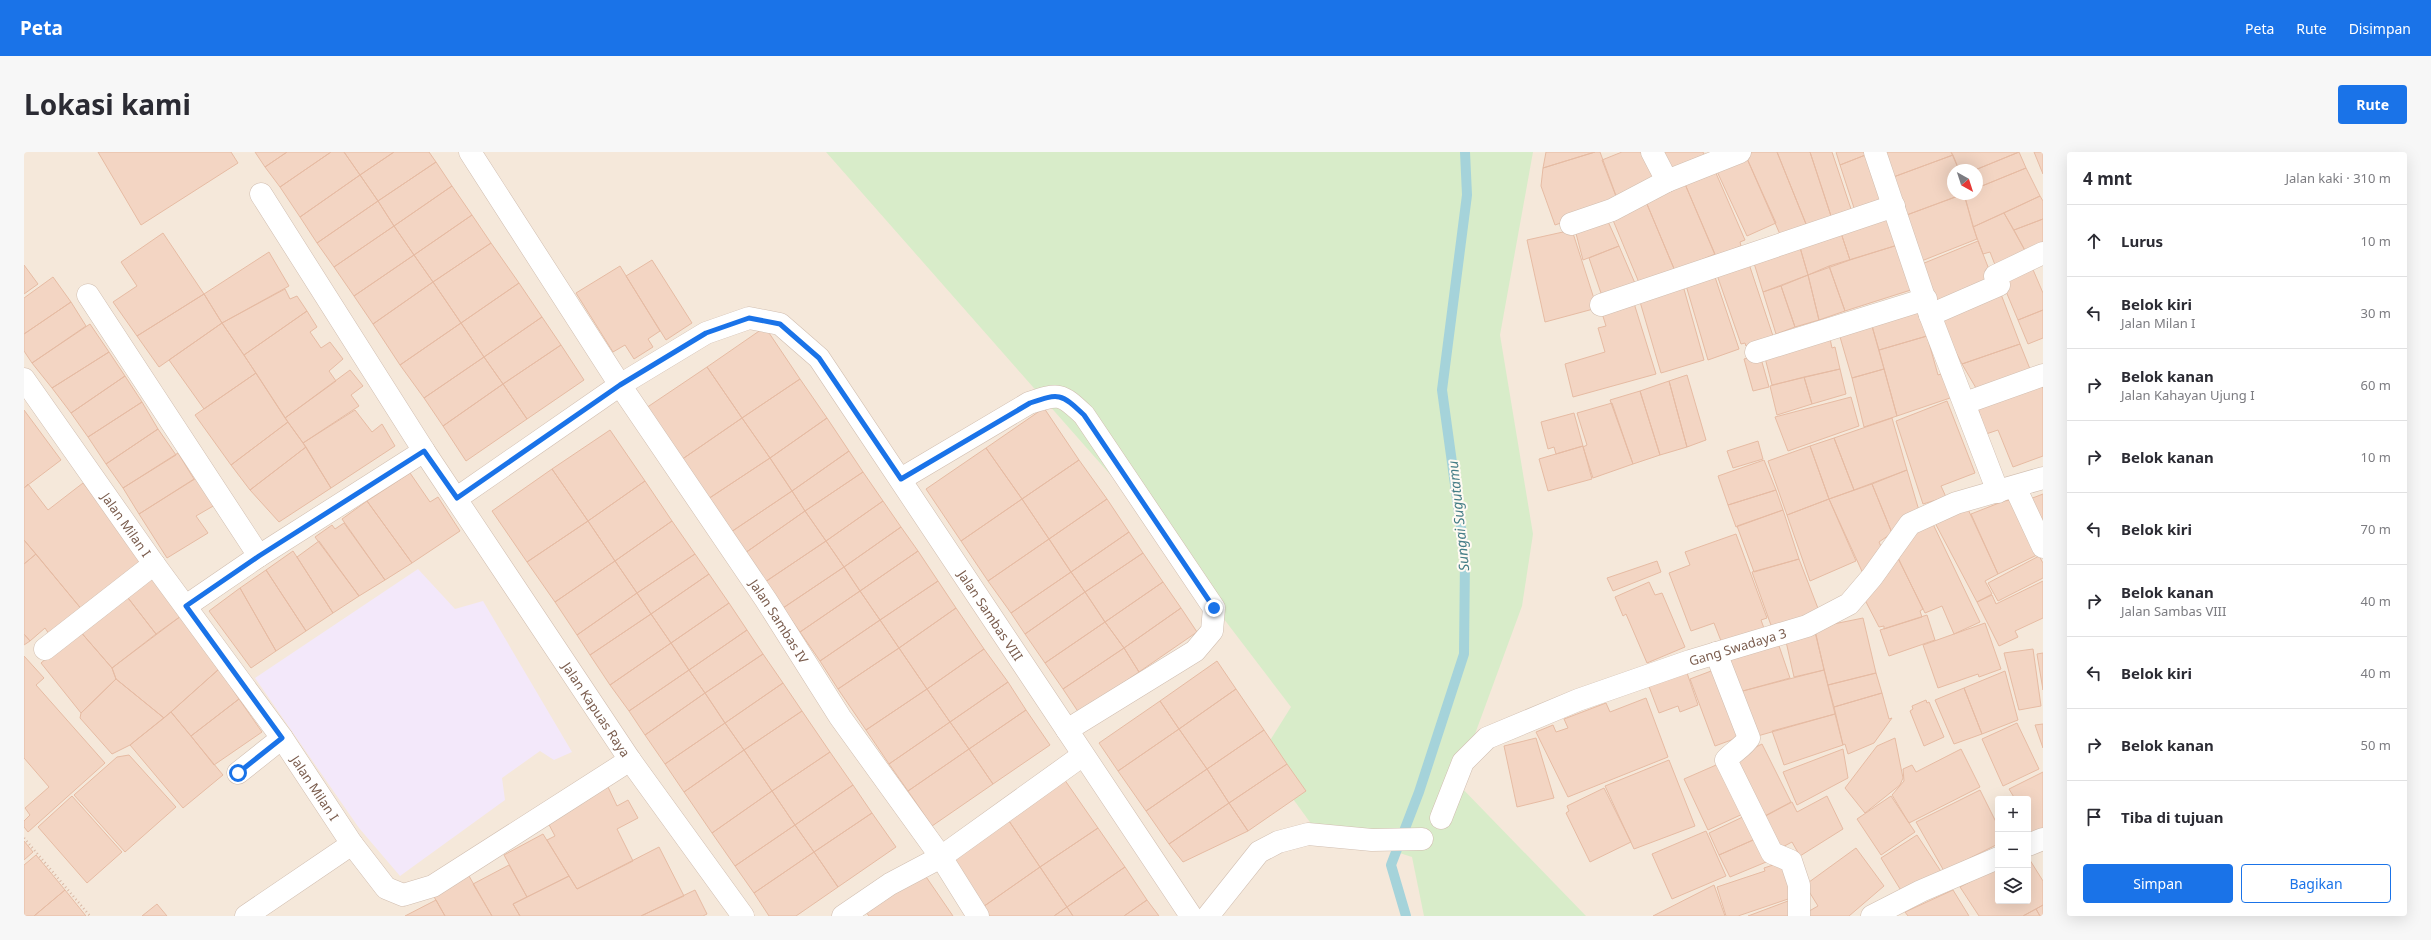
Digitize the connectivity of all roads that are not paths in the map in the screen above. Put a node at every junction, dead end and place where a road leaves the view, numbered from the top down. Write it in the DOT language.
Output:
graph roads {
  1 [pos="470,152"];
  2 [pos="1652,152"];
  3 [pos="1740,152"];
  4 [pos="1875,152"];
  5 [pos="1667,181"];
  6 [pos="261,194"];
  7 [pos="1894,206"];
  8 [pos="1571,224"];
  9 [pos="2043,253"];
  10 [pos="88,295"];
  11 [pos="1601,305"];
  12 [pos="1928,307"];
  13 [pos="1756,352"];
  14 [pos="2043,375"];
  15 [pos="24,379"];
  16 [pos="620,385"];
  17 [pos="1965,403"];
  18 [pos="424,451"];
  19 [pos="2043,478"];
  20 [pos="901,479"];
  21 [pos="2006,489"];
  22 [pos="457,498"];
  23 [pos="2043,547"];
  24 [pos="259,556"];
  25 [pos="154,564"];
  26 [pos="186,606"];
  27 [pos="45,649"];
  28 [pos="1716,653"];
  29 [pos="1067,730"];
  30 [pos="282,738"];
  31 [pos="1083,755"];
  32 [pos="630,760"];
  33 [pos="238,773"];
  34 [pos="1441,818"];
  35 [pos="1422,838"];
  36 [pos="2043,839"];
  37 [pos="352,844"];
  38 [pos="2031,844"];
  39 [pos="941,857"];
  40 [pos="1995,859"];
  41 [pos="246,916"];
  42 [pos="743,916"];
  43 [pos="843,916"];
  44 [pos="978,916"];
  45 [pos="1191,916"];
  46 [pos="1208,916"];
  47 [pos="1799,916"];
  48 [pos="1872,916"];
  1 -- 16 [label="street, Jalan Sambas IV"];
  2 -- 5 [label="street"];
  3 -- 5 [label="street"];
  4 -- 7 [label="street"];
  5 -- 8 [label="street"];
  6 -- 18 [label="street, Jalan Kapuas Raya"];
  7 -- 11 [label="street"];
  7 -- 12 [label="street"];
  9 -- 12 [label="street"];
  10 -- 24 [label="street"];
  12 -- 13 [label="street"];
  12 -- 17 [label="street"];
  14 -- 17 [label="street"];
  15 -- 25 [label="street, Jalan Milan I"];
  16 -- 20 [label="street, Jalan Sambas VIII"];
  16 -- 22 [label="street"];
  16 -- 39 [label="street, Jalan Sambas IV"];
  17 -- 21 [label="street"];
  18 -- 22 [label="street, Jalan Kapuas Raya"];
  18 -- 24 [label="street"];
  19 -- 21 [label="street, Gang Swadaya 3"];
  20 -- 29 [label="street, Jalan Sambas VIII"];
  20 -- 29 [label="street"];
  21 -- 23 [label="street"];
  21 -- 28 [label="street, Gang Swadaya 3"];
  22 -- 32 [label="street, Jalan Kapuas Raya"];
  24 -- 26 [label="street"];
  25 -- 26 [label="street, Jalan Milan I"];
  25 -- 27 [label="street"];
  26 -- 30 [label="street, Jalan Milan I"];
  28 -- 34 [label="street, Gang Swadaya 3"];
  28 -- 47 [label="street"];
  29 -- 31 [label="street, Jalan Sambas VIII"];
  30 -- 33 [label="street"];
  30 -- 37 [label="street, Jalan Milan I"];
  31 -- 39 [label="street"];
  31 -- 45 [label="street, Jalan Sambas VIII"];
  32 -- 37 [label="street, Jalan Milan I"];
  32 -- 42 [label="street, Jalan Kapuas Raya"];
  35 -- 46 [label="street"];
  36 -- 38 [label="street"];
  37 -- 41 [label="street"];
  39 -- 43 [label="street"];
  39 -- 44 [label="street, Jalan Sambas IV"];
  40 -- 48 [label="street"];
}
